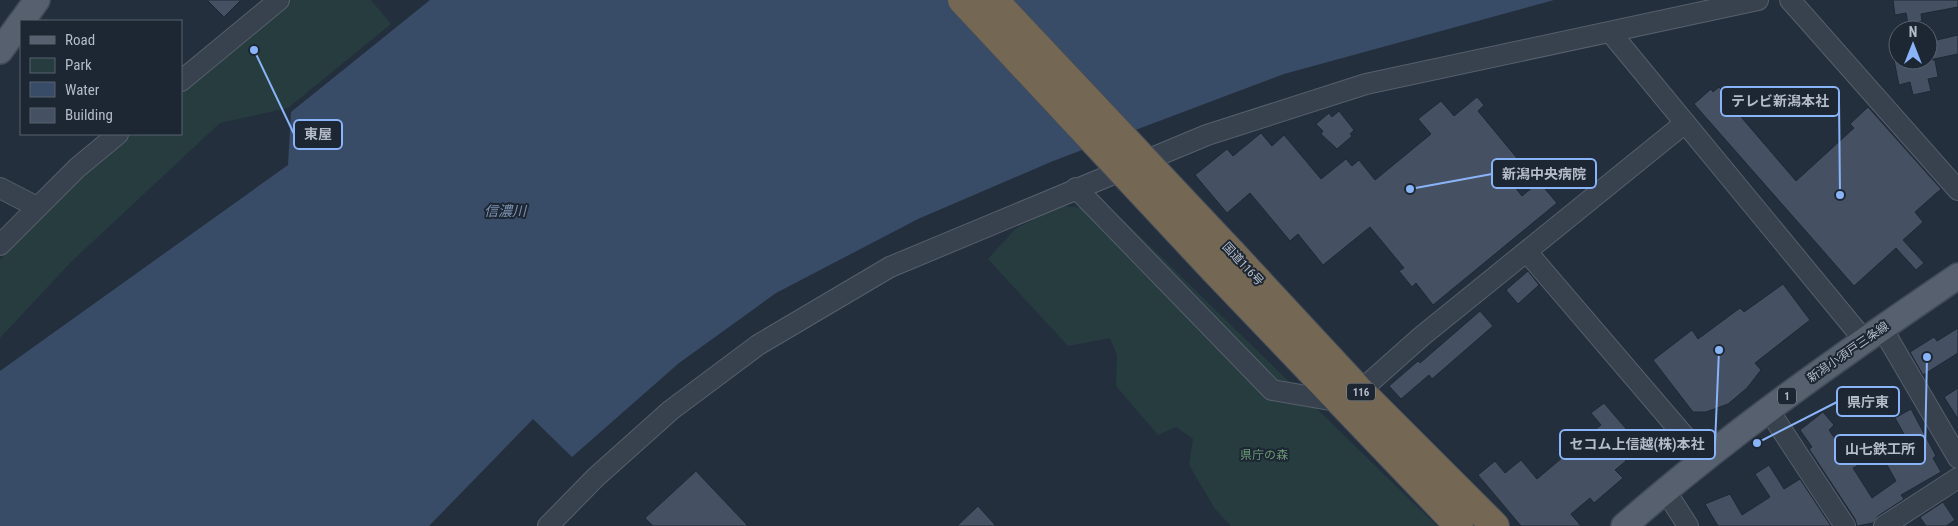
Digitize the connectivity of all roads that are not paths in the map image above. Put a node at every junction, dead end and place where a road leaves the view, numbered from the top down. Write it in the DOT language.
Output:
graph roads {
  1 [pos="37,0"];
  2 [pos="279,0"];
  3 [pos="962,0"];
  4 [pos="994,0"];
  5 [pos="1758,0"];
  6 [pos="1790,0"];
  7 [pos="23,20"];
  8 [pos="20,25"];
  9 [pos="1611,33"];
  10 [pos="0,51"];
  11 [pos="182,80"];
  12 [pos="1685,123"];
  13 [pos="117,135"];
  14 [pos="0,188"];
  15 [pos="1076,188"];
  16 [pos="1958,190"];
  17 [pos="37,207"];
  18 [pos="0,245"];
  19 [pos="1527,252"];
  20 [pos="1223,262"];
  21 [pos="1958,276"];
  22 [pos="1873,334"];
  23 [pos="1351,396"];
  24 [pos="1768,409"];
  25 [pos="1958,458"];
  26 [pos="1704,459"];
  27 [pos="1958,478"];
  28 [pos="1665,490"];
  29 [pos="548,526"];
  30 [pos="1459,526"];
  31 [pos="1495,526"];
  32 [pos="1624,526"];
  33 [pos="1688,526"];
  34 [pos="1845,526"];
  35 [pos="1884,526"];
  1 -- 7 [label="main road"];
  2 -- 11 [label="street"];
  3 -- 20 [label="highway, 国道116号 / 116, bridge"];
  4 -- 20 [label="highway, 国道116号 / 116, bridge"];
  5 -- 9 [label="street"];
  6 -- 16 [label="street"];
  8 -- 10 [label="main road"];
  9 -- 12 [label="street"];
  9 -- 15 [label="street"];
  12 -- 19 [label="street"];
  12 -- 22 [label="street"];
  13 -- 17 [label="street"];
  14 -- 17 [label="street"];
  15 -- 23 [label="street"];
  15 -- 29 [label="street"];
  17 -- 18 [label="street"];
  19 -- 23 [label="street"];
  19 -- 26 [label="street"];
  20 -- 23 [label="highway, 国道116号 / 116"];
  21 -- 22 [label="main road, 新潟小須戸三条線 / 1"];
  22 -- 24 [label="main road, 新潟小須戸三条線 / 1"];
  22 -- 25 [label="street"];
  23 -- 30 [label="highway, 国道116号 / 116"];
  23 -- 31 [label="highway, 国道116号 / 116"];
  24 -- 26 [label="main road, 新潟小須戸三条線 / 1"];
  24 -- 34 [label="street"];
  26 -- 28 [label="main road, 新潟小須戸三条線 / 1"];
  27 -- 35 [label="street"];
  28 -- 32 [label="main road, 新潟小須戸三条線 / 1"];
  28 -- 33 [label="street"];
}
